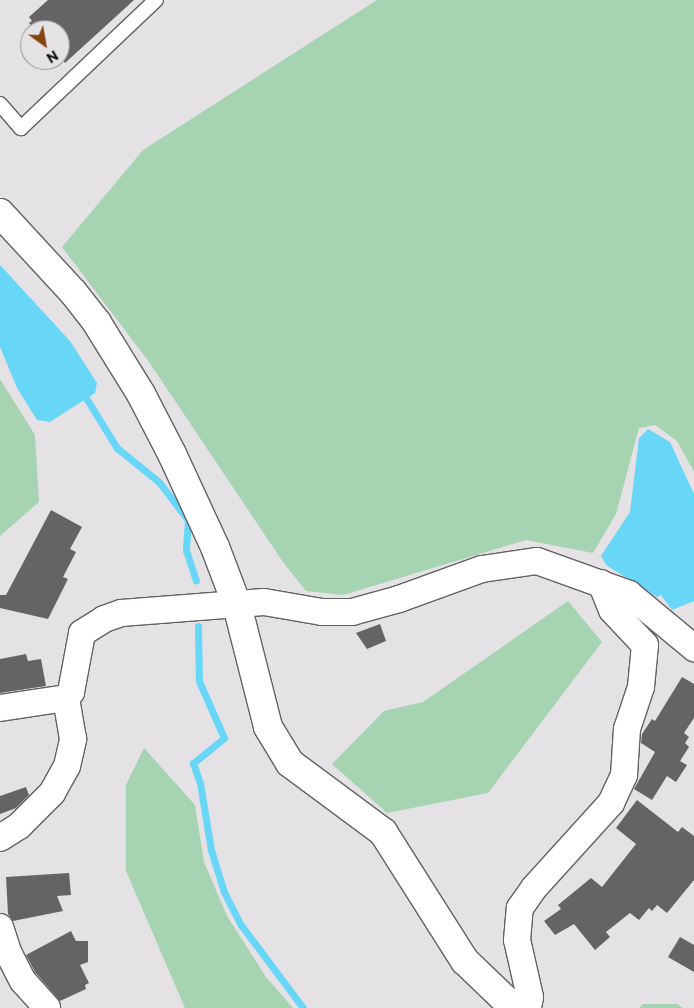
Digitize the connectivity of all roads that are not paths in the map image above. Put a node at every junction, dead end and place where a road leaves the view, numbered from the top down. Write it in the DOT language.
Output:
graph roads {
  1 [pos="156,0"];
  2 [pos="0,104"];
  3 [pos="0,213"];
  4 [pos="601,583"];
  5 [pos="237,605"];
  6 [pos="694,648"];
  7 [pos="66,698"];
  8 [pos="0,708"];
  9 [pos="0,838"];
  10 [pos="0,926"];
  11 [pos="47,1008"];
  12 [pos="514,1008"];
  13 [pos="528,1008"];
  1 -- 2 [label="lane"];
  3 -- 5 [label="street"];
  4 -- 5 [label="street"];
  4 -- 6 [label="street"];
  4 -- 13 [label="street"];
  5 -- 7 [label="street"];
  5 -- 12 [label="street"];
  7 -- 8 [label="street"];
  7 -- 9 [label="street"];
  10 -- 11 [label="street"];
}
